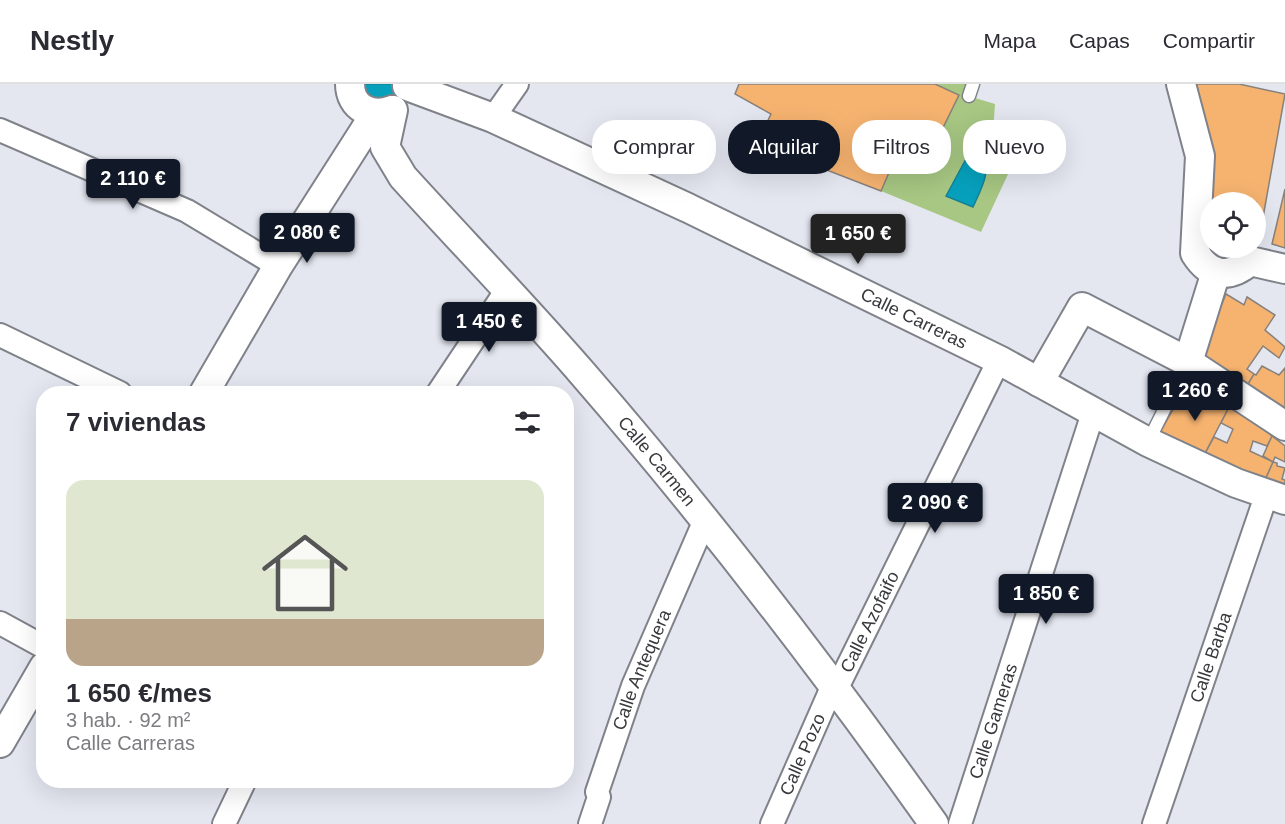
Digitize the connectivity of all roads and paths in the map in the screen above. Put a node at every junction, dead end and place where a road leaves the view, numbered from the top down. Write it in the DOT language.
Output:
graph roads {
  1 [pos="350,84"];
  2 [pos="517,84"];
  3 [pos="1181,84"];
  4 [pos="407,85"];
  5 [pos="384,112"];
  6 [pos="493,118"];
  7 [pos="0,130"];
  8 [pos="278,266"];
  9 [pos="1285,269"];
  10 [pos="1216,272"];
  11 [pos="506,291"];
  12 [pos="0,335"];
  13 [pos="999,360"];
  14 [pos="1188,362"];
  15 [pos="1039,382"];
  16 [pos="106,386"];
  17 [pos="208,386"];
  18 [pos="443,386"];
  19 [pos="1093,413"];
  20 [pos="1285,426"];
  21 [pos="1148,442"];
  22 [pos="1276,497"];
  23 [pos="705,520"];
  24 [pos="0,623"];
  25 [pos="36,643"];
  26 [pos="36,681"];
  27 [pos="834,687"];
  28 [pos="0,744"];
  29 [pos="242,788"];
  30 [pos="224,824"];
  31 [pos="590,824"];
  32 [pos="772,824"];
  33 [pos="933,824"];
  34 [pos="960,824"];
  35 [pos="1154,824"];
  1 -- 5 [label="street"];
  2 -- 6 [label="street"];
  3 -- 10 [label="street"];
  4 -- 5 [label="street"];
  4 -- 6 [label="street, Calle Carreras"];
  5 -- 8 [label="street"];
  5 -- 11 [label="street, Calle Carmen"];
  6 -- 13 [label="street, Calle Carreras"];
  7 -- 8 [label="street"];
  8 -- 17 [label="street"];
  9 -- 10 [label="street"];
  10 -- 14 [label="street"];
  11 -- 18 [label="street"];
  11 -- 23 [label="street, Calle Carmen"];
  12 -- 16 [label="street"];
  13 -- 15 [label="street, Calle Carreras"];
  13 -- 27 [label="street, Calle Azofaifo"];
  14 -- 15 [label="street"];
  14 -- 20 [label="street"];
  14 -- 21 [label="lane"];
  15 -- 19 [label="street, Calle Carreras"];
  19 -- 21 [label="street, Calle Carreras"];
  19 -- 34 [label="street, Calle Gameras"];
  21 -- 22 [label="street, Calle Carreras"];
  22 -- 35 [label="street, Calle Barba"];
  23 -- 27 [label="street, Calle Carmen"];
  23 -- 31 [label="street, Calle Antequera"];
  24 -- 25 [label="street"];
  26 -- 28 [label="street"];
  27 -- 32 [label="street, Calle Pozo"];
  27 -- 33 [label="street, Calle Carmen"];
  29 -- 30 [label="street"];
}
